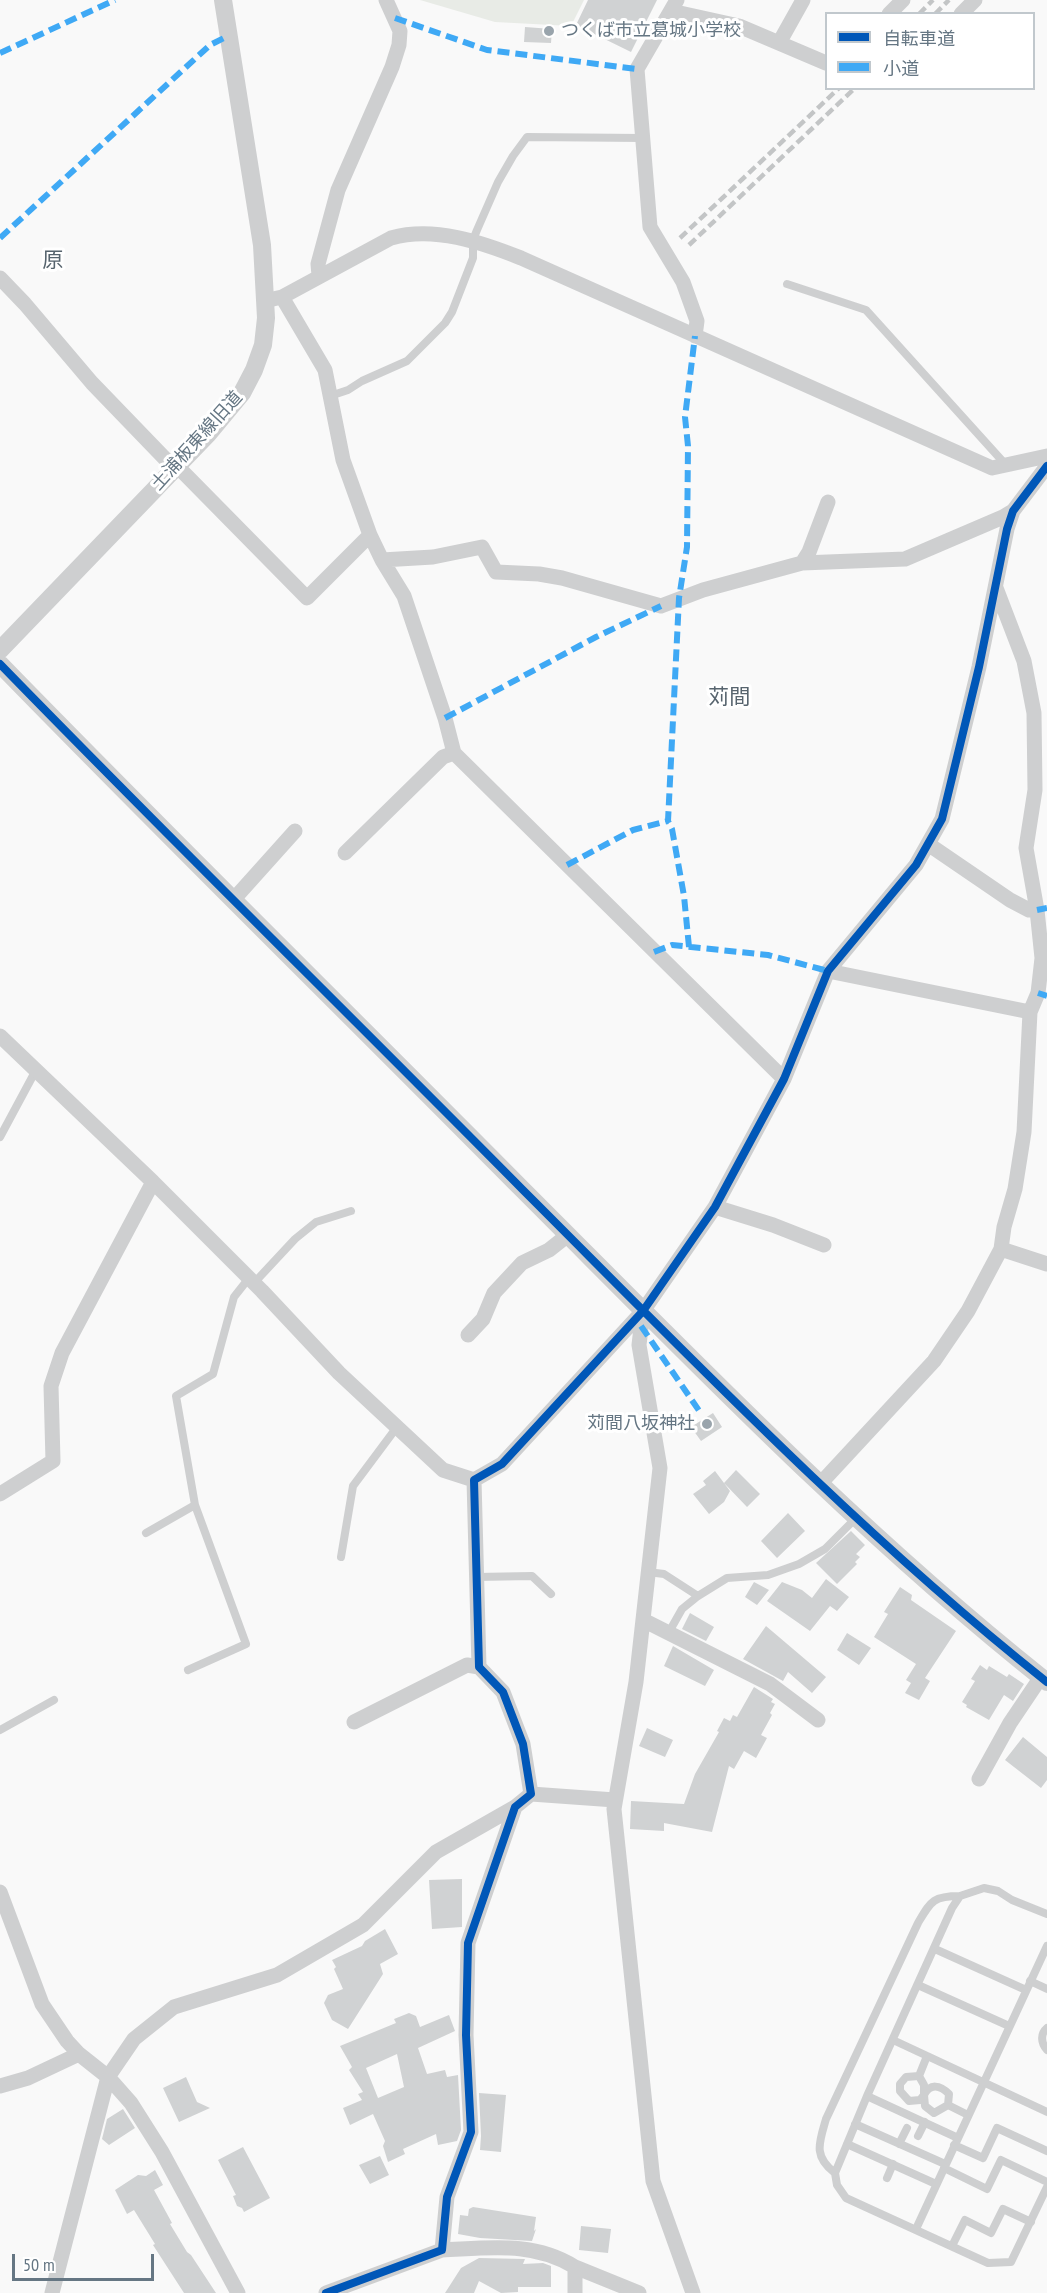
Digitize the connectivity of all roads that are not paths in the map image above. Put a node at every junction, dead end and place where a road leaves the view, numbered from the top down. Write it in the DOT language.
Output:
graph roads {
  1 [pos="386,0"];
  2 [pos="803,0"];
  3 [pos="903,0"];
  4 [pos="975,0"];
  5 [pos="226,3"];
  6 [pos="674,6"];
  7 [pos="891,12"];
  8 [pos="963,12"];
  9 [pos="779,43"];
  10 [pos="825,63"];
  11 [pos="642,138"];
  12 [pos="473,240"];
  13 [pos="319,276"];
  14 [pos="0,279"];
  15 [pos="787,284"];
  16 [pos="274,299"];
  17 [pos="695,336"];
  18 [pos="330,396"];
  19 [pos="1047,456"];
  20 [pos="1006,466"];
  21 [pos="1047,466"];
  22 [pos="175,467"];
  23 [pos="828,502"];
  24 [pos="1013,511"];
  25 [pos="370,535"];
  26 [pos="382,560"];
  27 [pos="801,563"];
  28 [pos="996,588"];
  29 [pos="0,651"];
  30 [pos="0,664"];
  31 [pos="454,753"];
  32 [pos="295,831"];
  33 [pos="928,844"];
  34 [pos="345,853"];
  35 [pos="234,899"];
  36 [pos="1037,910"];
  37 [pos="828,971"];
  38 [pos="1030,1012"];
  39 [pos="0,1036"];
  40 [pos="36,1070"];
  41 [pos="784,1079"];
  42 [pos="0,1137"];
  43 [pos="153,1182"];
  44 [pos="715,1207"];
  45 [pos="351,1211"];
  46 [pos="568,1235"];
  47 [pos="824,1245"];
  48 [pos="1001,1249"];
  49 [pos="1047,1264"];
  50 [pos="251,1281"];
  51 [pos="643,1311"];
  52 [pos="468,1335"];
  53 [pos="397,1427"];
  54 [pos="474,1480"];
  55 [pos="820,1484"];
  56 [pos="0,1494"];
  57 [pos="195,1505"];
  58 [pos="857,1517"];
  59 [pos="146,1533"];
  60 [pos="341,1557"];
  61 [pos="648,1572"];
  62 [pos="476,1577"];
  63 [pos="551,1594"];
  64 [pos="698,1596"];
  65 [pos="643,1620"];
  66 [pos="669,1632"];
  67 [pos="479,1667"];
  68 [pos="188,1670"];
  69 [pos="1044,1679"];
  70 [pos="54,1700"];
  71 [pos="818,1720"];
  72 [pos="354,1722"];
  73 [pos="0,1730"];
  74 [pos="979,1779"];
  75 [pos="531,1794"];
  76 [pos="615,1800"];
  77 [pos="515,1807"];
  78 [pos="0,1892"];
  79 [pos="960,1896"];
  80 [pos="1047,1914"];
  81 [pos="1047,1946"];
  82 [pos="935,1948"];
  83 [pos="1044,1958"];
  84 [pos="1030,1981"];
  85 [pos="918,1985"];
  86 [pos="1047,1989"];
  87 [pos="1026,1990"];
  88 [pos="1009,2026"];
  89 [pos="1047,2028"];
  90 [pos="893,2040"];
  91 [pos="1047,2050"];
  92 [pos="79,2054"];
  93 [pos="927,2056"];
  94 [pos="919,2076"];
  95 [pos="108,2077"];
  96 [pos="983,2082"];
  97 [pos="0,2086"];
  98 [pos="924,2095"];
  99 [pos="867,2096"];
  100 [pos="948,2105"];
  101 [pos="1047,2112"];
  102 [pos="968,2115"];
  103 [pos="924,2122"];
  104 [pos="855,2124"];
  105 [pos="907,2128"];
  106 [pos="918,2136"];
  107 [pos="956,2141"];
  108 [pos="847,2144"];
  109 [pos="900,2144"];
  110 [pos="1047,2151"];
  111 [pos="893,2164"];
  112 [pos="944,2166"];
  113 [pos="836,2173"];
  114 [pos="887,2178"];
  115 [pos="1047,2182"];
  116 [pos="936,2184"];
  117 [pos="1047,2187"];
  118 [pos="1030,2222"];
  119 [pos="916,2229"];
  120 [pos="952,2246"];
  121 [pos="442,2250"];
  122 [pos="575,2267"];
  123 [pos="52,2293"];
  124 [pos="238,2293"];
  125 [pos="326,2293"];
  126 [pos="575,2293"];
  127 [pos="639,2293"];
  128 [pos="693,2293"];
  1 -- 13 [label="street"];
  2 -- 9 [label="street"];
  3 -- 7 [label="street"];
  4 -- 8 [label="street"];
  5 -- 16 [label="street, 土浦板東線旧道"];
  6 -- 9 [label="street"];
  6 -- 11 [label="street"];
  9 -- 10 [label="street"];
  11 -- 12 [label="lane"];
  11 -- 17 [label="street"];
  12 -- 13 [label="street"];
  12 -- 17 [label="street"];
  12 -- 18 [label="lane"];
  13 -- 16 [label="street"];
  14 -- 22 [label="street"];
  15 -- 20 [label="lane"];
  16 -- 18 [label="street"];
  16 -- 22 [label="street, 土浦板東線旧道"];
  17 -- 20 [label="street"];
  18 -- 25 [label="street"];
  19 -- 20 [label="street"];
  21 -- 24 [label="street"];
  22 -- 25 [label="street"];
  22 -- 29 [label="street, 土浦板東線旧道"];
  23 -- 27 [label="street"];
  24 -- 27 [label="street"];
  24 -- 28 [label="street"];
  25 -- 26 [label="street"];
  26 -- 27 [label="street"];
  26 -- 31 [label="street"];
  28 -- 33 [label="street"];
  28 -- 36 [label="street"];
  30 -- 35 [label="street"];
  31 -- 34 [label="street"];
  31 -- 41 [label="street"];
  32 -- 35 [label="street"];
  33 -- 36 [label="street"];
  33 -- 37 [label="street"];
  35 -- 46 [label="street"];
  36 -- 38 [label="street"];
  37 -- 38 [label="street"];
  37 -- 41 [label="street"];
  38 -- 48 [label="street"];
  39 -- 40 [label="street"];
  40 -- 42 [label="lane"];
  40 -- 43 [label="street"];
  41 -- 44 [label="street"];
  43 -- 50 [label="street"];
  43 -- 56 [label="street"];
  44 -- 47 [label="street"];
  44 -- 51 [label="street"];
  45 -- 50 [label="lane"];
  46 -- 51 [label="street"];
  46 -- 52 [label="street"];
  48 -- 49 [label="street"];
  48 -- 55 [label="street"];
  50 -- 53 [label="street"];
  50 -- 57 [label="lane"];
  51 -- 54 [label="street"];
  51 -- 55 [label="street"];
  51 -- 61 [label="street"];
  53 -- 54 [label="street"];
  53 -- 60 [label="lane"];
  54 -- 62 [label="street"];
  55 -- 58 [label="street"];
  57 -- 59 [label="lane"];
  57 -- 68 [label="lane"];
  58 -- 64 [label="lane"];
  58 -- 69 [label="street"];
  61 -- 64 [label="lane"];
  61 -- 65 [label="street"];
  62 -- 63 [label="lane"];
  62 -- 67 [label="street"];
  64 -- 66 [label="lane"];
  65 -- 66 [label="street"];
  65 -- 76 [label="street"];
  66 -- 71 [label="street"];
  67 -- 72 [label="street"];
  67 -- 75 [label="street"];
  69 -- 74 [label="street"];
  70 -- 73 [label="lane"];
  75 -- 76 [label="street"];
  75 -- 77 [label="street"];
  76 -- 128 [label="street"];
  77 -- 95 [label="street"];
  77 -- 121 [label="street"];
  78 -- 92 [label="street"];
  79 -- 80 [label="lane"];
  79 -- 82 [label="lane"];
  79 -- 113 [label="lane"];
  81 -- 83 [label="lane"];
  82 -- 85 [label="lane"];
  82 -- 87 [label="lane"];
  83 -- 84 [label="lane"];
  84 -- 86 [label="lane"];
  84 -- 87 [label="lane"];
  85 -- 88 [label="lane"];
  85 -- 90 [label="lane"];
  87 -- 88 [label="lane"];
  88 -- 96 [label="lane"];
  89 -- 91 [label="lane"];
  90 -- 93 [label="lane"];
  90 -- 99 [label="lane"];
  92 -- 95 [label="street"];
  92 -- 97 [label="street"];
  93 -- 94 [label="lane"];
  93 -- 96 [label="lane"];
  94 -- 98 [label="lane"];
  94 -- 98 [label="lane"];
  95 -- 123 [label="street"];
  95 -- 124 [label="street"];
  96 -- 101 [label="lane"];
  96 -- 102 [label="lane"];
  98 -- 100 [label="lane"];
  98 -- 100 [label="lane"];
  99 -- 103 [label="lane"];
  99 -- 104 [label="lane"];
  100 -- 102 [label="lane"];
  102 -- 107 [label="lane"];
  103 -- 106 [label="lane"];
  103 -- 107 [label="lane"];
  104 -- 108 [label="lane"];
  104 -- 109 [label="lane"];
  105 -- 109 [label="lane"];
  107 -- 110 [label="lane"];
  107 -- 112 [label="lane"];
  108 -- 111 [label="lane"];
  108 -- 113 [label="lane"];
  109 -- 112 [label="lane"];
  111 -- 114 [label="lane"];
  111 -- 116 [label="lane"];
  112 -- 115 [label="lane"];
  112 -- 116 [label="lane"];
  113 -- 119 [label="lane"];
  116 -- 119 [label="lane"];
  117 -- 118 [label="lane"];
  118 -- 120 [label="lane"];
  118 -- 120 [label="lane"];
  119 -- 120 [label="lane"];
  121 -- 122 [label="street"];
  121 -- 125 [label="street"];
  122 -- 126 [label="street"];
  122 -- 127 [label="street"];
}
